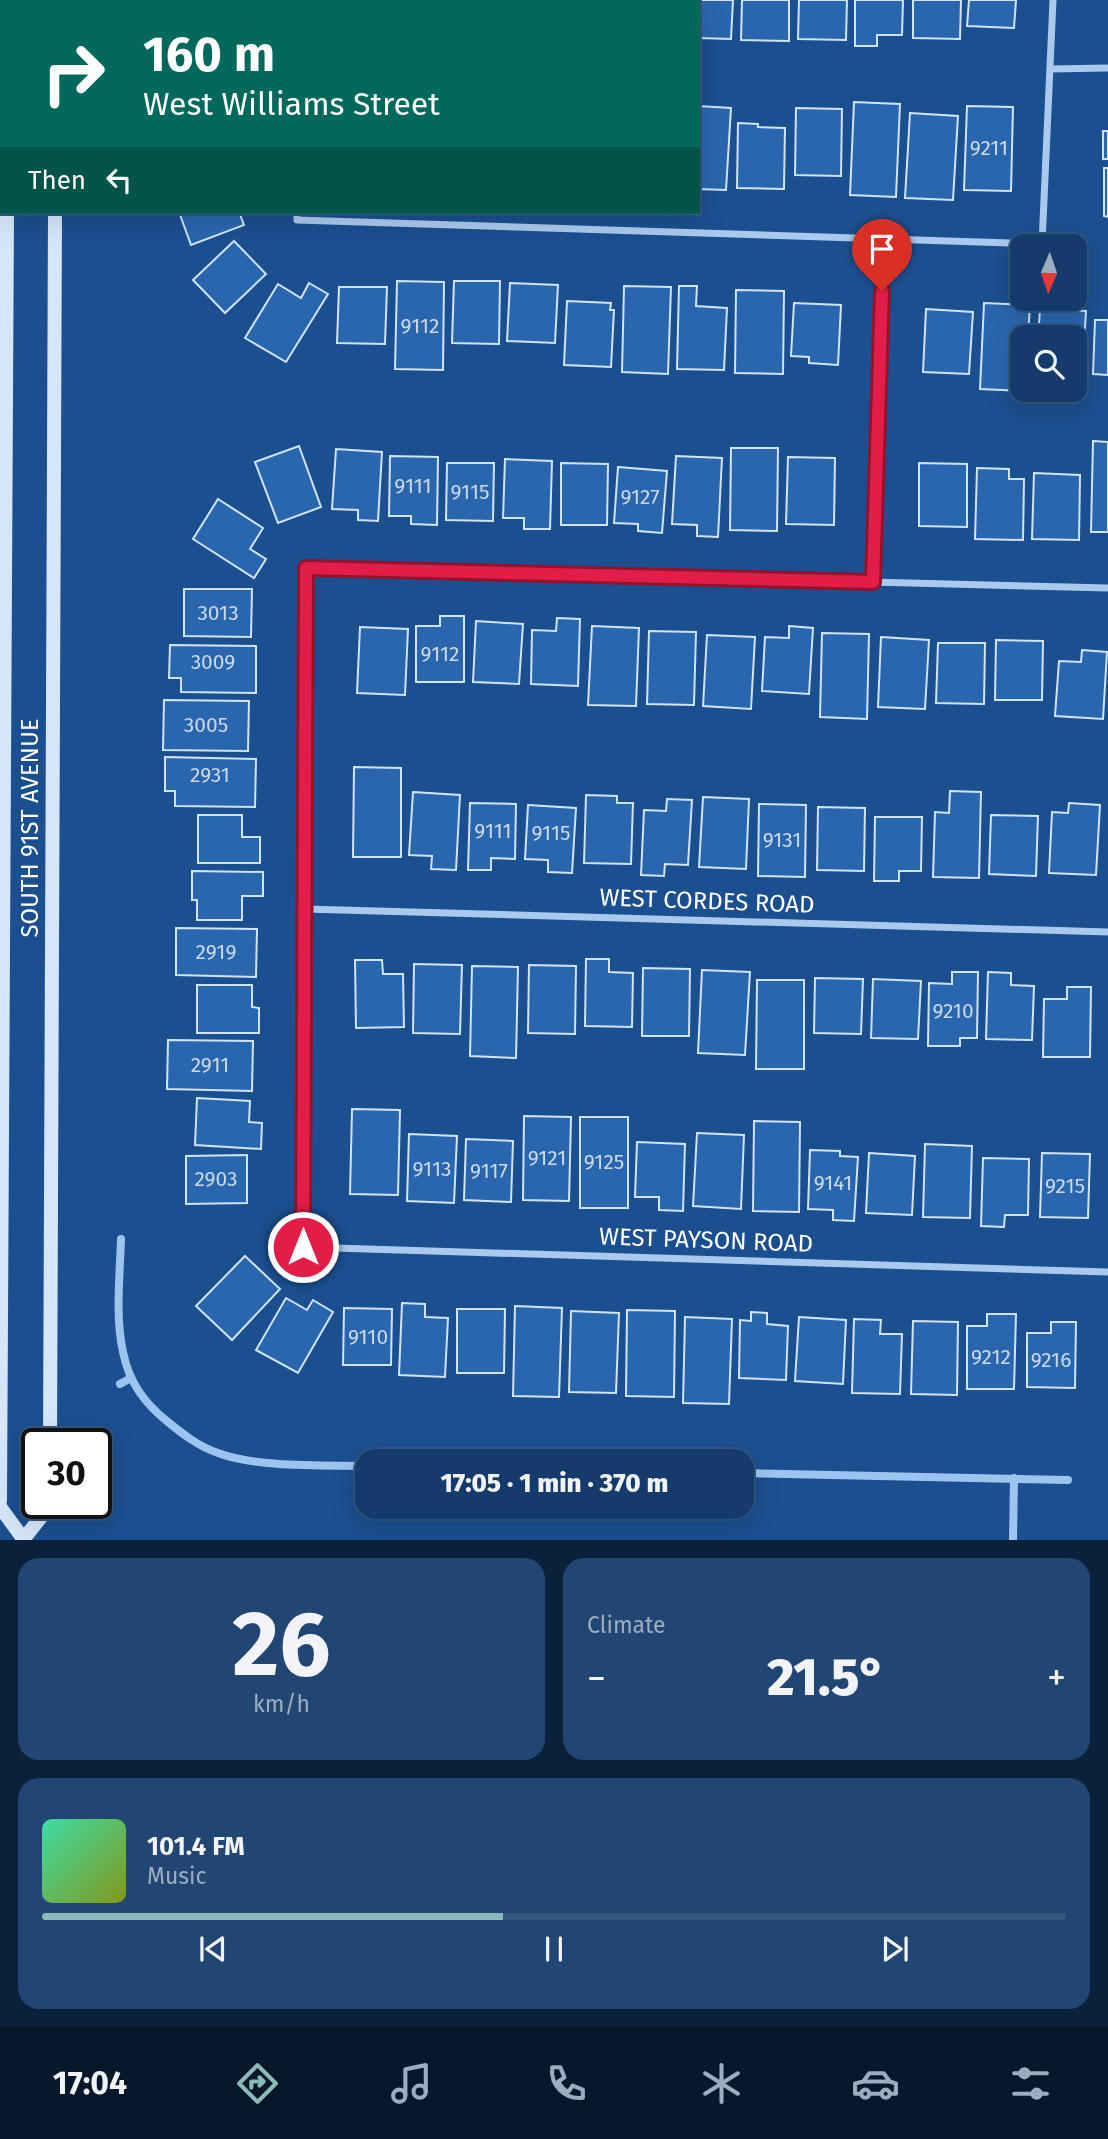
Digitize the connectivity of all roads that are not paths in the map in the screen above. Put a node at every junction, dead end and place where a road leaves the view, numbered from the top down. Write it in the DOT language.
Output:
graph roads {
  1 [pos="1053,0"];
  2 [pos="1108,68"];
  3 [pos="1050,69"];
  4 [pos="7,214"];
  5 [pos="55,214"];
  6 [pos="297,216"];
  7 [pos="883,239"];
  8 [pos="873,582"];
  9 [pos="1108,588"];
  10 [pos="304,909"];
  11 [pos="1108,932"];
  12 [pos="1108,1272"];
  13 [pos="50,1428"];
  14 [pos="0,1501"];
  15 [pos="0,1507"];
  16 [pos="39,1519"];
  17 [pos="22,1539"];
  1 -- 3 [label="street"];
  2 -- 3 [label="street"];
  3 -- 7 [label="street"];
  4 -- 14 [label="main road, SOUTH 91ST AVENUE"];
  5 -- 13 [label="main road, SOUTH 91ST AVENUE"];
  6 -- 7 [label="street"];
  7 -- 8 [label="street"];
  8 -- 9 [label="street"];
  8 -- 10 [label="street"];
  10 -- 11 [label="street, WEST CORDES ROAD"];
  10 -- 12 [label="street, WEST PAYSON ROAD"];
  15 -- 17 [label="main road"];
  16 -- 17 [label="main road"];
}
